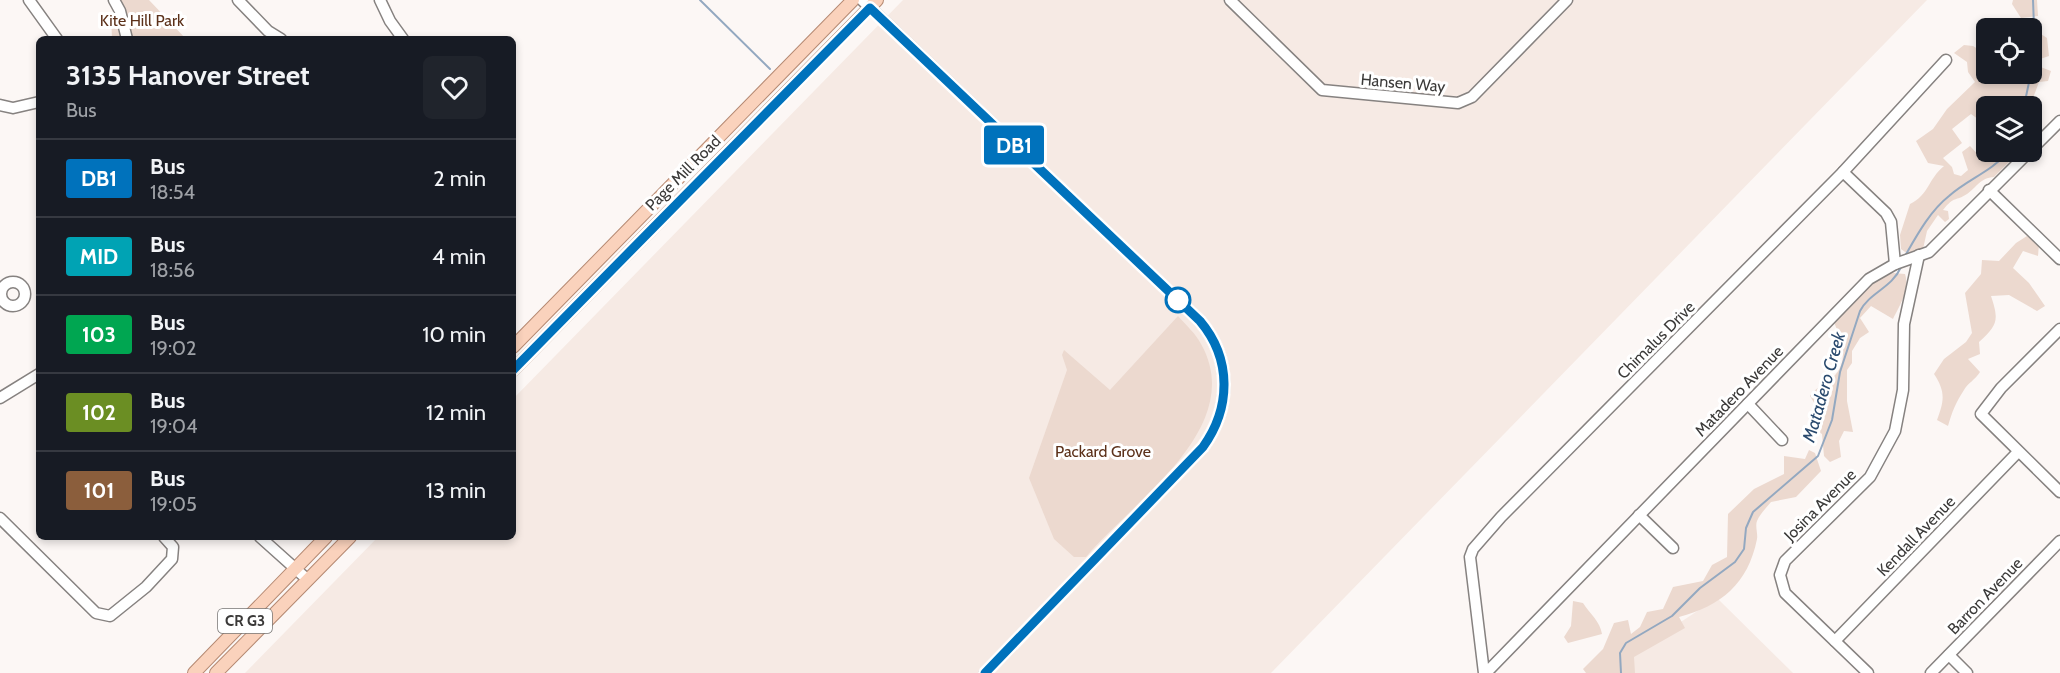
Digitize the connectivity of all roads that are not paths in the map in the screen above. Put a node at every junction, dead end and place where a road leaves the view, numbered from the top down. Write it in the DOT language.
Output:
graph roads {
  1 [pos="28,0"];
  2 [pos="114,0"];
  3 [pos="238,0"];
  4 [pos="380,0"];
  5 [pos="854,0"];
  6 [pos="1230,0"];
  7 [pos="1567,0"];
  8 [pos="870,2"];
  9 [pos="55,36"];
  10 [pos="127,36"];
  11 [pos="274,36"];
  12 [pos="401,36"];
  13 [pos="1946,60"];
  14 [pos="36,103"];
  15 [pos="0,105"];
  16 [pos="2060,121"];
  17 [pos="2042,139"];
  18 [pos="2018,162"];
  19 [pos="1843,172"];
  20 [pos="1989,190"];
  21 [pos="1914,257"];
  22 [pos="2060,259"];
  23 [pos="1897,264"];
  24 [pos="575,283"];
  25 [pos="574,307"];
  26 [pos="2060,329"];
  27 [pos="516,344"];
  28 [pos="516,367"];
  29 [pos="36,376"];
  30 [pos="0,398"];
  31 [pos="1748,404"];
  32 [pos="1782,440"];
  33 [pos="2018,452"];
  34 [pos="2060,492"];
  35 [pos="1639,515"];
  36 [pos="0,518"];
  37 [pos="167,540"];
  38 [pos="263,540"];
  39 [pos="323,540"];
  40 [pos="347,540"];
  41 [pos="2060,541"];
  42 [pos="1673,548"];
  43 [pos="296,568"];
  44 [pos="308,580"];
  45 [pos="1835,641"];
  46 [pos="1948,655"];
  47 [pos="194,673"];
  48 [pos="216,673"];
  49 [pos="985,673"];
  50 [pos="1485,673"];
  51 [pos="1868,673"];
  52 [pos="1931,673"];
  53 [pos="1967,673"];
  1 -- 9 [label="street"];
  2 -- 10 [label="street"];
  3 -- 11 [label="street"];
  4 -- 12 [label="street"];
  5 -- 24 [label="main road, Page Mill Road"];
  6 -- 7 [label="street, Hansen Way"];
  8 -- 25 [label="main road, Page Mill Road"];
  8 -- 49 [label="street"];
  13 -- 19 [label="street, Chimalus Drive"];
  14 -- 15 [label="street"];
  16 -- 17 [label="street, Matadero Avenue"];
  18 -- 20 [label="street, Matadero Avenue"];
  19 -- 23 [label="street"];
  19 -- 50 [label="street, Chimalus Drive"];
  20 -- 21 [label="street, Matadero Avenue"];
  20 -- 22 [label="street"];
  21 -- 23 [label="street, Matadero Avenue"];
  21 -- 45 [label="street, Josina Avenue"];
  23 -- 31 [label="street, Matadero Avenue"];
  24 -- 25 [label="main road"];
  24 -- 27 [label="main road, Page Mill Road"];
  25 -- 28 [label="main road, Page Mill Road"];
  26 -- 33 [label="street"];
  29 -- 30 [label="street"];
  31 -- 32 [label="street"];
  31 -- 35 [label="street, Matadero Avenue"];
  33 -- 34 [label="street"];
  33 -- 45 [label="street, Kendall Avenue"];
  35 -- 42 [label="street"];
  35 -- 50 [label="street, Matadero Avenue"];
  36 -- 37 [label="street"];
  38 -- 43 [label="street"];
  39 -- 43 [label="main road, CR G3"];
  40 -- 44 [label="main road, CR G3"];
  41 -- 46 [label="street, Barron Avenue"];
  43 -- 44 [label="street"];
  43 -- 47 [label="main road, CR G3"];
  44 -- 48 [label="main road, CR G3"];
  45 -- 51 [label="street, Josina Avenue"];
  46 -- 52 [label="street, Barron Avenue"];
  46 -- 53 [label="street"];
}
